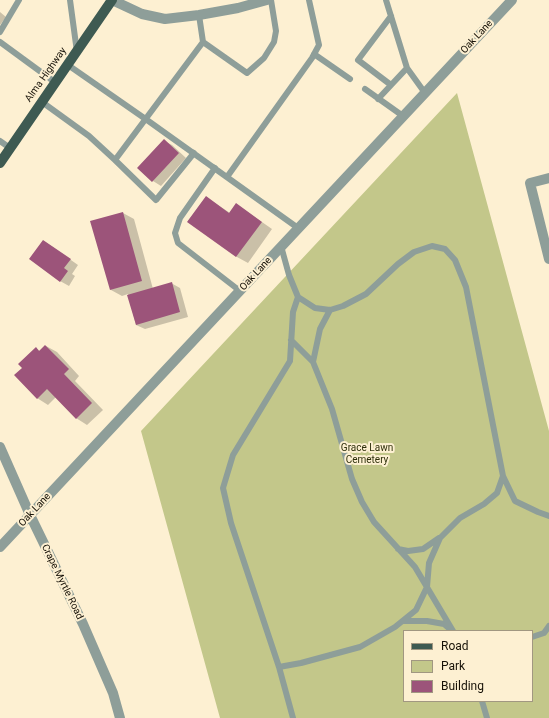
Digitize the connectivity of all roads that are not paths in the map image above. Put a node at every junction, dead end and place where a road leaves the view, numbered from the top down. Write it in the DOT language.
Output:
graph roads {
  1 [pos="19,0"];
  2 [pos="70,0"];
  3 [pos="112,0"];
  4 [pos="267,0"];
  5 [pos="271,0"];
  6 [pos="309,0"];
  7 [pos="386,0"];
  8 [pos="512,0"];
  9 [pos="10,14"];
  10 [pos="199,15"];
  11 [pos="391,16"];
  12 [pos="0,26"];
  13 [pos="0,32"];
  14 [pos="0,42"];
  15 [pos="203,42"];
  16 [pos="77,52"];
  17 [pos="314,54"];
  18 [pos="68,65"];
  19 [pos="406,68"];
  20 [pos="350,79"];
  21 [pos="56,83"];
  22 [pos="391,85"];
  23 [pos="364,89"];
  24 [pos="425,93"];
  25 [pos="378,99"];
  26 [pos="42,102"];
  27 [pos="403,116"];
  28 [pos="147,120"];
  29 [pos="0,141"];
  30 [pos="10,148"];
  31 [pos="194,153"];
  32 [pos="115,160"];
  33 [pos="0,163"];
  34 [pos="215,168"];
  35 [pos="228,177"];
  36 [pos="549,178"];
  37 [pos="298,228"];
  38 [pos="281,246"];
  39 [pos="549,259"];
  40 [pos="240,290"];
  41 [pos="298,297"];
  42 [pos="330,310"];
  43 [pos="291,340"];
  44 [pos="313,362"];
  45 [pos="0,447"];
  46 [pos="503,476"];
  47 [pos="30,515"];
  48 [pos="549,516"];
  49 [pos="440,538"];
  50 [pos="0,547"];
  51 [pos="398,549"];
  52 [pos="426,587"];
  53 [pos="403,621"];
  54 [pos="549,626"];
  55 [pos="452,630"];
  56 [pos="452,630"];
  57 [pos="533,638"];
  58 [pos="279,667"];
  59 [pos="482,702"];
  60 [pos="120,718"];
  61 [pos="293,718"];
  62 [pos="487,718"];
  1 -- 9 [label="lane"];
  2 -- 16 [label="lane"];
  3 -- 10 [label="street"];
  3 -- 16 [label="main road, Alma Highway"];
  4 -- 10 [label="street"];
  5 -- 15 [label="lane"];
  6 -- 17 [label="lane"];
  7 -- 11 [label="lane"];
  8 -- 24 [label="street, Oak Lane"];
  9 -- 12 [label="lane"];
  9 -- 13 [label="lane"];
  10 -- 15 [label="lane"];
  11 -- 19 [label="lane"];
  11 -- 22 [label="lane"];
  14 -- 21 [label="lane"];
  15 -- 28 [label="lane"];
  16 -- 18 [label="main road, Alma Highway"];
  17 -- 20 [label="lane"];
  17 -- 35 [label="lane"];
  18 -- 21 [label="main road, Alma Highway"];
  18 -- 28 [label="lane"];
  19 -- 22 [label="lane"];
  19 -- 24 [label="lane"];
  21 -- 26 [label="main road, Alma Highway"];
  22 -- 25 [label="lane"];
  23 -- 25 [label="lane"];
  24 -- 27 [label="street, Oak Lane"];
  25 -- 27 [label="lane"];
  26 -- 30 [label="main road, Alma Highway"];
  26 -- 32 [label="lane"];
  27 -- 37 [label="street, Oak Lane"];
  28 -- 31 [label="lane"];
  28 -- 32 [label="lane"];
  29 -- 30 [label="lane"];
  30 -- 33 [label="main road, Alma Highway"];
  31 -- 32 [label="lane"];
  31 -- 34 [label="lane"];
  34 -- 35 [label="lane"];
  34 -- 40 [label="lane"];
  35 -- 37 [label="lane"];
  36 -- 39 [label="street"];
  37 -- 38 [label="street, Oak Lane"];
  38 -- 40 [label="street, Oak Lane"];
  38 -- 41 [label="lane"];
  40 -- 47 [label="street, Oak Lane"];
  41 -- 42 [label="lane"];
  41 -- 43 [label="lane"];
  42 -- 44 [label="lane"];
  42 -- 46 [label="lane"];
  43 -- 44 [label="lane"];
  43 -- 58 [label="lane"];
  44 -- 51 [label="lane"];
  45 -- 47 [label="street, Crape Myrtle Road"];
  46 -- 48 [label="lane"];
  46 -- 49 [label="lane"];
  47 -- 50 [label="street, Oak Lane"];
  47 -- 60 [label="street, Crape Myrtle Road"];
  49 -- 51 [label="lane"];
  49 -- 52 [label="lane"];
  51 -- 52 [label="lane"];
  52 -- 53 [label="lane"];
  52 -- 55 [label="lane"];
  53 -- 56 [label="lane"];
  53 -- 58 [label="lane"];
  54 -- 57 [label="lane"];
  58 -- 61 [label="lane"];
  59 -- 62 [label="lane"];
}
